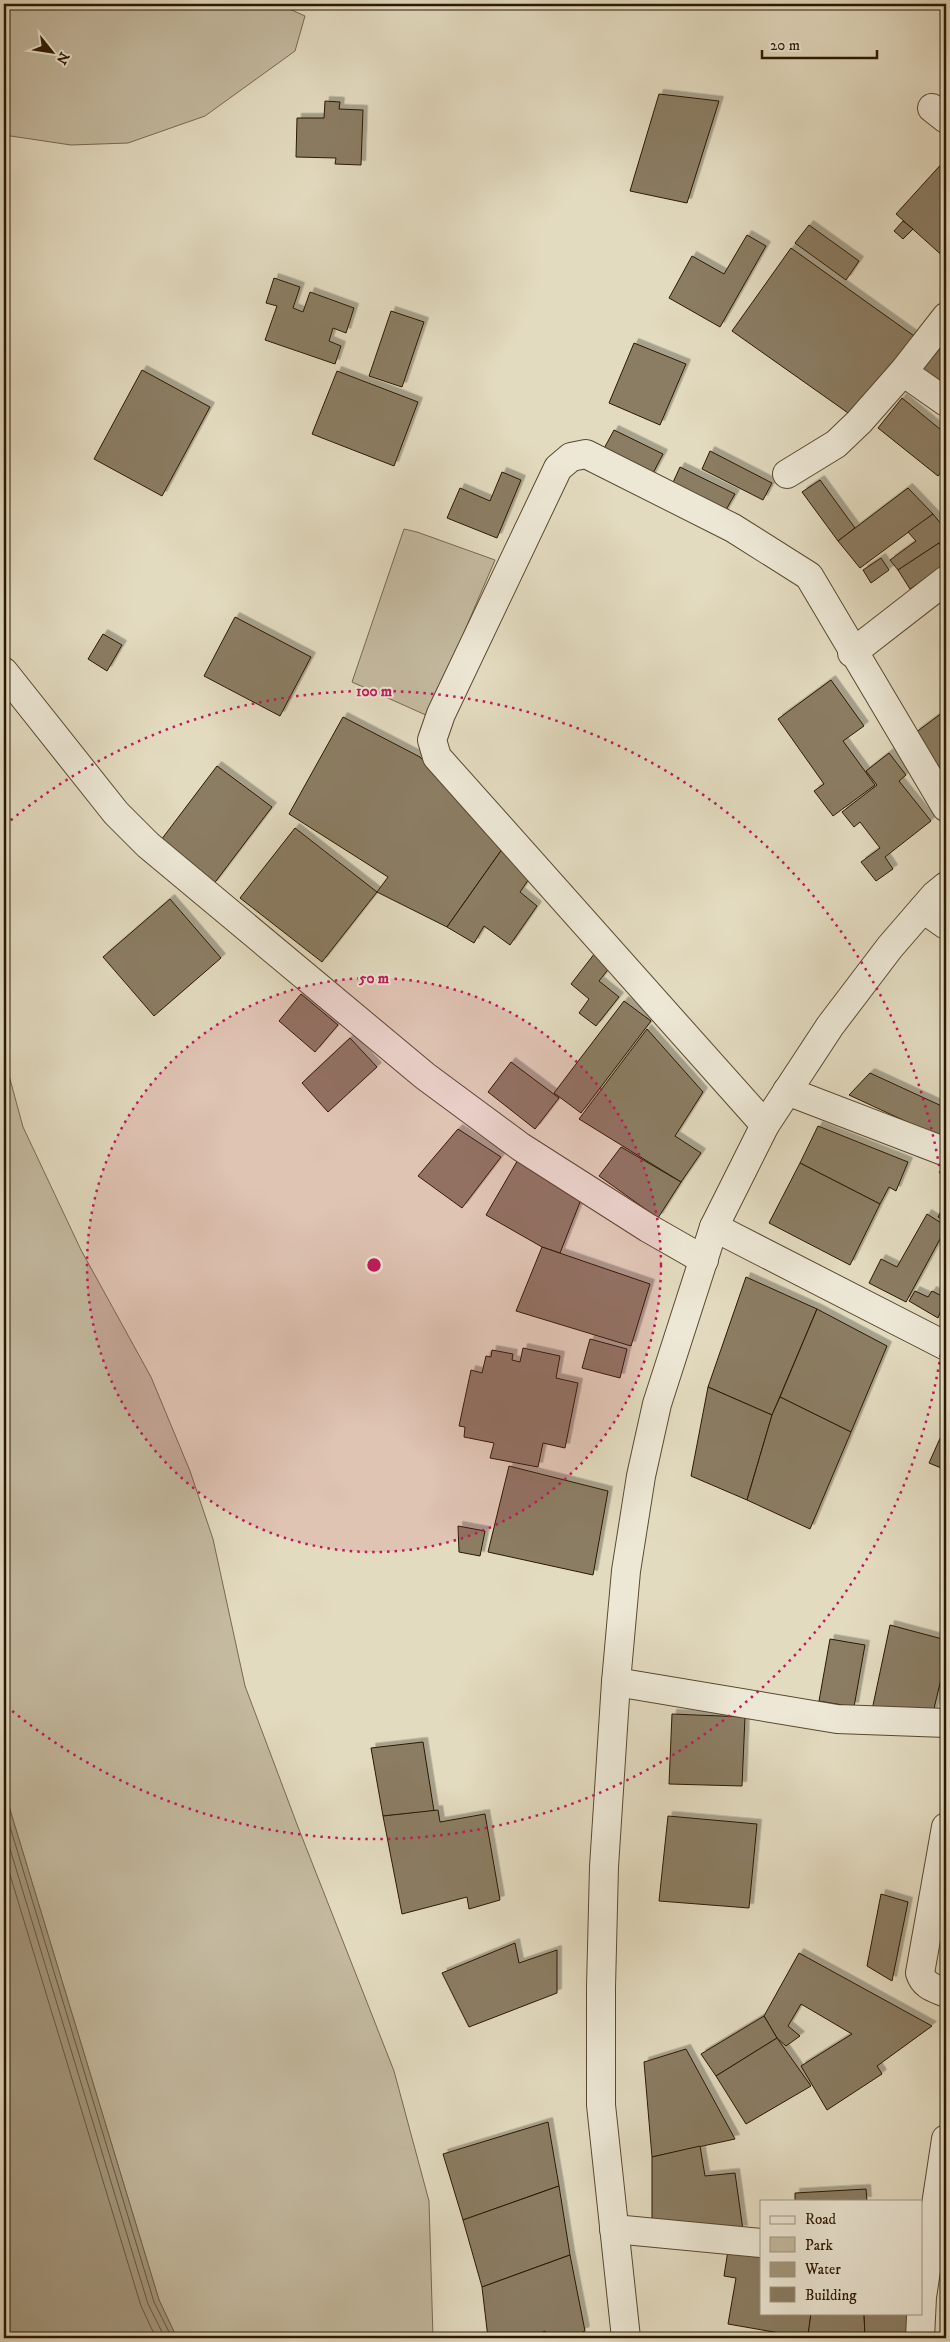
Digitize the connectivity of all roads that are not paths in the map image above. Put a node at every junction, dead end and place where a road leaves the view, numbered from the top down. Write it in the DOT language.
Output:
graph roads {
  1 [pos="946,317"];
  2 [pos="903,372"];
  3 [pos="946,402"];
  4 [pos="787,474"];
  5 [pos="946,580"];
  6 [pos="852,652"];
  7 [pos="4,672"];
  8 [pos="946,808"];
  9 [pos="946,886"];
  10 [pos="923,909"];
  11 [pos="946,925"];
  12 [pos="787,1091"];
  13 [pos="765,1125"];
  14 [pos="946,1152"];
  15 [pos="714,1227"];
  16 [pos="704,1260"];
  17 [pos="946,1346"];
  18 [pos="616,1682"];
  19 [pos="946,1723"];
  20 [pos="946,1827"];
  21 [pos="946,1993"];
  22 [pos="946,2139"];
  23 [pos="934,2227"];
  24 [pos="614,2230"];
  25 [pos="760,2242"];
  26 [pos="922,2297"];
  27 [pos="921,2314"];
  28 [pos="626,2338"];
  29 [pos="920,2338"];
  1 -- 2 [label="street"];
  2 -- 3 [label="street"];
  2 -- 4 [label="street"];
  5 -- 6 [label="street"];
  6 -- 8 [label="street"];
  6 -- 13 [label="street"];
  7 -- 16 [label="street"];
  9 -- 10 [label="street"];
  10 -- 11 [label="street"];
  10 -- 12 [label="street"];
  12 -- 13 [label="street"];
  12 -- 14 [label="street"];
  13 -- 15 [label="street"];
  15 -- 16 [label="street"];
  15 -- 17 [label="street"];
  16 -- 18 [label="street"];
  18 -- 19 [label="street"];
  18 -- 24 [label="street"];
  20 -- 21 [label="street"];
  22 -- 23 [label="street"];
  23 -- 26 [label="street"];
  24 -- 25 [label="street"];
  24 -- 28 [label="street"];
  27 -- 29 [label="street"];
}
